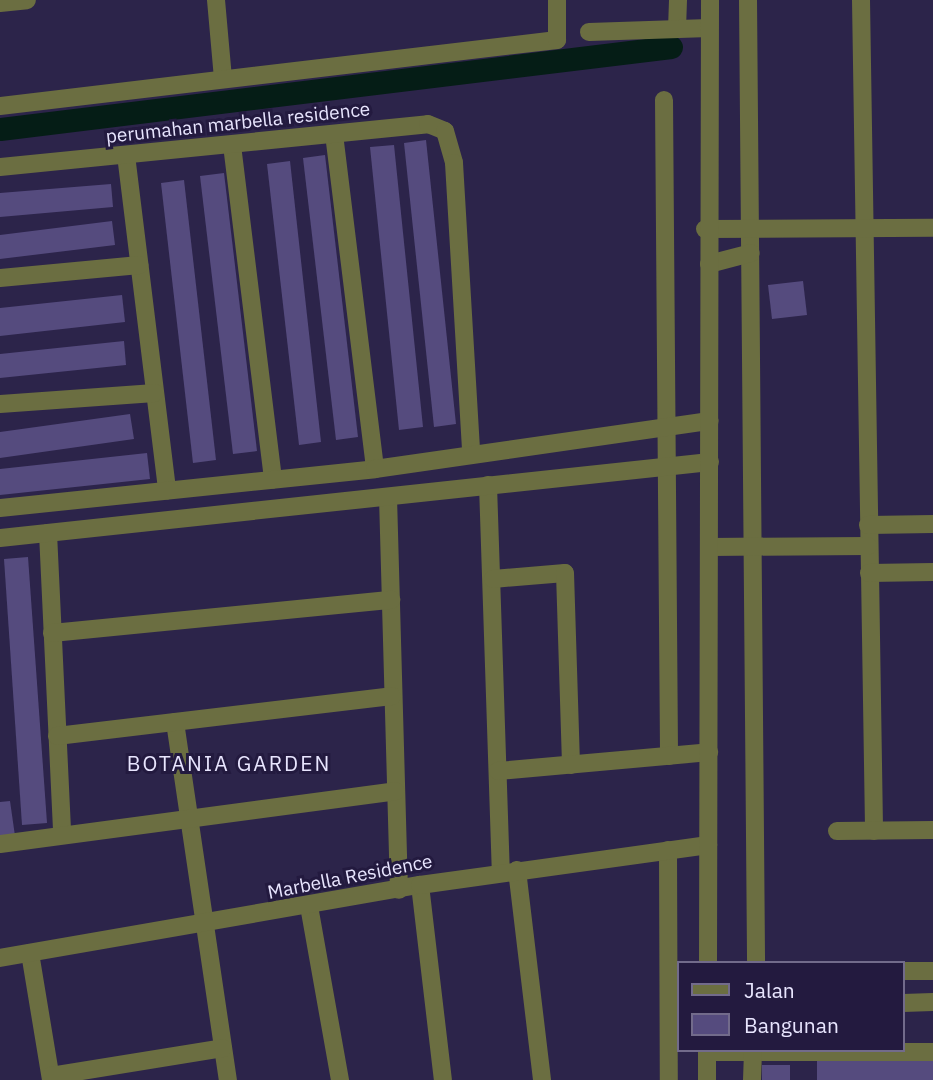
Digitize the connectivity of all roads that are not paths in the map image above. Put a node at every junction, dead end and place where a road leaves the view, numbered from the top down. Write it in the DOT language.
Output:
graph roads {
  1 [pos="27,0"];
  2 [pos="216,0"];
  3 [pos="557,0"];
  4 [pos="678,0"];
  5 [pos="710,0"];
  6 [pos="748,0"];
  7 [pos="861,0"];
  8 [pos="0,2"];
  9 [pos="709,27"];
  10 [pos="677,29"];
  11 [pos="589,32"];
  12 [pos="223,78"];
  13 [pos="664,100"];
  14 [pos="0,106"];
  15 [pos="334,134"];
  16 [pos="232,145"];
  17 [pos="126,155"];
  18 [pos="0,167"];
  19 [pos="862,227"];
  20 [pos="753,228"];
  21 [pos="933,228"];
  22 [pos="705,229"];
  23 [pos="751,253"];
  24 [pos="709,264"];
  25 [pos="139,265"];
  26 [pos="0,278"];
  27 [pos="155,393"];
  28 [pos="0,404"];
  29 [pos="709,421"];
  30 [pos="670,424"];
  31 [pos="471,453"];
  32 [pos="710,462"];
  33 [pos="670,467"];
  34 [pos="375,470"];
  35 [pos="274,480"];
  36 [pos="488,485"];
  37 [pos="167,491"];
  38 [pos="388,497"];
  39 [pos="0,508"];
  40 [pos="868,524"];
  41 [pos="933,524"];
  42 [pos="48,533"];
  43 [pos="0,538"];
  44 [pos="752,545"];
  45 [pos="868,546"];
  46 [pos="710,547"];
  47 [pos="933,572"];
  48 [pos="869,573"];
  49 [pos="493,579"];
  50 [pos="391,600"];
  51 [pos="52,633"];
  52 [pos="392,696"];
  53 [pos="175,722"];
  54 [pos="57,736"];
  55 [pos="709,752"];
  56 [pos="669,756"];
  57 [pos="571,765"];
  58 [pos="498,771"];
  59 [pos="394,792"];
  60 [pos="189,816"];
  61 [pos="933,830"];
  62 [pos="837,831"];
  63 [pos="874,831"];
  64 [pos="62,835"];
  65 [pos="0,844"];
  66 [pos="708,845"];
  67 [pos="668,850"];
  68 [pos="509,872"];
  69 [pos="420,885"];
  70 [pos="399,890"];
  71 [pos="309,906"];
  72 [pos="204,926"];
  73 [pos="30,953"];
  74 [pos="0,958"];
  75 [pos="708,961"];
  76 [pos="756,961"];
  77 [pos="905,971"];
  78 [pos="933,971"];
  79 [pos="933,1002"];
  80 [pos="905,1003"];
  81 [pos="223,1048"];
  82 [pos="707,1052"];
  83 [pos="753,1052"];
  84 [pos="933,1052"];
  85 [pos="51,1078"];
  86 [pos="228,1080"];
  87 [pos="340,1080"];
  88 [pos="443,1080"];
  89 [pos="542,1080"];
  90 [pos="669,1080"];
  91 [pos="707,1080"];
  92 [pos="752,1080"];
  1 -- 8 [label="street"];
  2 -- 12 [label="street"];
  3 -- 12 [label="street"];
  4 -- 10 [label="street"];
  5 -- 9 [label="street"];
  6 -- 20 [label="street"];
  7 -- 19 [label="street"];
  9 -- 10 [label="street"];
  9 -- 22 [label="street"];
  10 -- 11 [label="street"];
  12 -- 14 [label="street"];
  13 -- 30 [label="street"];
  15 -- 16 [label="street, perumahan marbella residence"];
  15 -- 31 [label="street, perumahan marbella residence"];
  15 -- 34 [label="street"];
  16 -- 17 [label="street, perumahan marbella residence"];
  16 -- 35 [label="street"];
  17 -- 18 [label="street, perumahan marbella residence"];
  17 -- 25 [label="street"];
  19 -- 20 [label="street"];
  19 -- 21 [label="street"];
  19 -- 40 [label="street"];
  20 -- 22 [label="street"];
  20 -- 23 [label="street"];
  22 -- 24 [label="street"];
  23 -- 24 [label="street"];
  23 -- 44 [label="street"];
  24 -- 29 [label="street"];
  25 -- 26 [label="street"];
  25 -- 27 [label="street"];
  27 -- 28 [label="street"];
  27 -- 37 [label="street"];
  29 -- 30 [label="street"];
  29 -- 32 [label="street"];
  30 -- 31 [label="street"];
  30 -- 33 [label="street"];
  31 -- 34 [label="street"];
  32 -- 33 [label="street"];
  32 -- 46 [label="street"];
  33 -- 36 [label="street"];
  33 -- 56 [label="street"];
  34 -- 35 [label="street"];
  35 -- 37 [label="street"];
  36 -- 38 [label="street"];
  36 -- 49 [label="street"];
  37 -- 39 [label="street"];
  38 -- 42 [label="street"];
  38 -- 50 [label="street"];
  40 -- 41 [label="street"];
  40 -- 45 [label="street"];
  42 -- 43 [label="street"];
  42 -- 51 [label="street"];
  44 -- 45 [label="street"];
  44 -- 46 [label="street"];
  44 -- 76 [label="street"];
  45 -- 48 [label="street"];
  46 -- 55 [label="street"];
  47 -- 48 [label="street"];
  48 -- 63 [label="street"];
  49 -- 57 [label="street"];
  49 -- 58 [label="street"];
  50 -- 51 [label="street"];
  50 -- 52 [label="street"];
  51 -- 54 [label="street"];
  52 -- 53 [label="street"];
  52 -- 59 [label="street"];
  53 -- 54 [label="street"];
  53 -- 60 [label="street"];
  54 -- 64 [label="street"];
  55 -- 56 [label="street"];
  55 -- 66 [label="street"];
  56 -- 57 [label="street"];
  57 -- 58 [label="street"];
  58 -- 68 [label="street"];
  59 -- 60 [label="street"];
  59 -- 70 [label="street"];
  60 -- 64 [label="street"];
  60 -- 72 [label="street"];
  61 -- 63 [label="street"];
  62 -- 63 [label="street"];
  64 -- 65 [label="street"];
  66 -- 67 [label="street, Marbella Residence"];
  66 -- 75 [label="street"];
  67 -- 68 [label="street, Marbella Residence"];
  67 -- 90 [label="street"];
  68 -- 69 [label="street, Marbella Residence"];
  68 -- 89 [label="street"];
  69 -- 70 [label="street, Marbella Residence"];
  69 -- 88 [label="street"];
  70 -- 71 [label="street, Marbella Residence"];
  71 -- 72 [label="street, Marbella Residence"];
  71 -- 87 [label="street"];
  72 -- 73 [label="street, Marbella Residence"];
  72 -- 81 [label="street"];
  73 -- 74 [label="street, Marbella Residence"];
  73 -- 85 [label="street"];
  77 -- 78 [label="street"];
  79 -- 80 [label="street"];
  81 -- 85 [label="street"];
  81 -- 86 [label="street"];
  82 -- 91 [label="street"];
  83 -- 84 [label="street"];
  83 -- 92 [label="street"];
}
